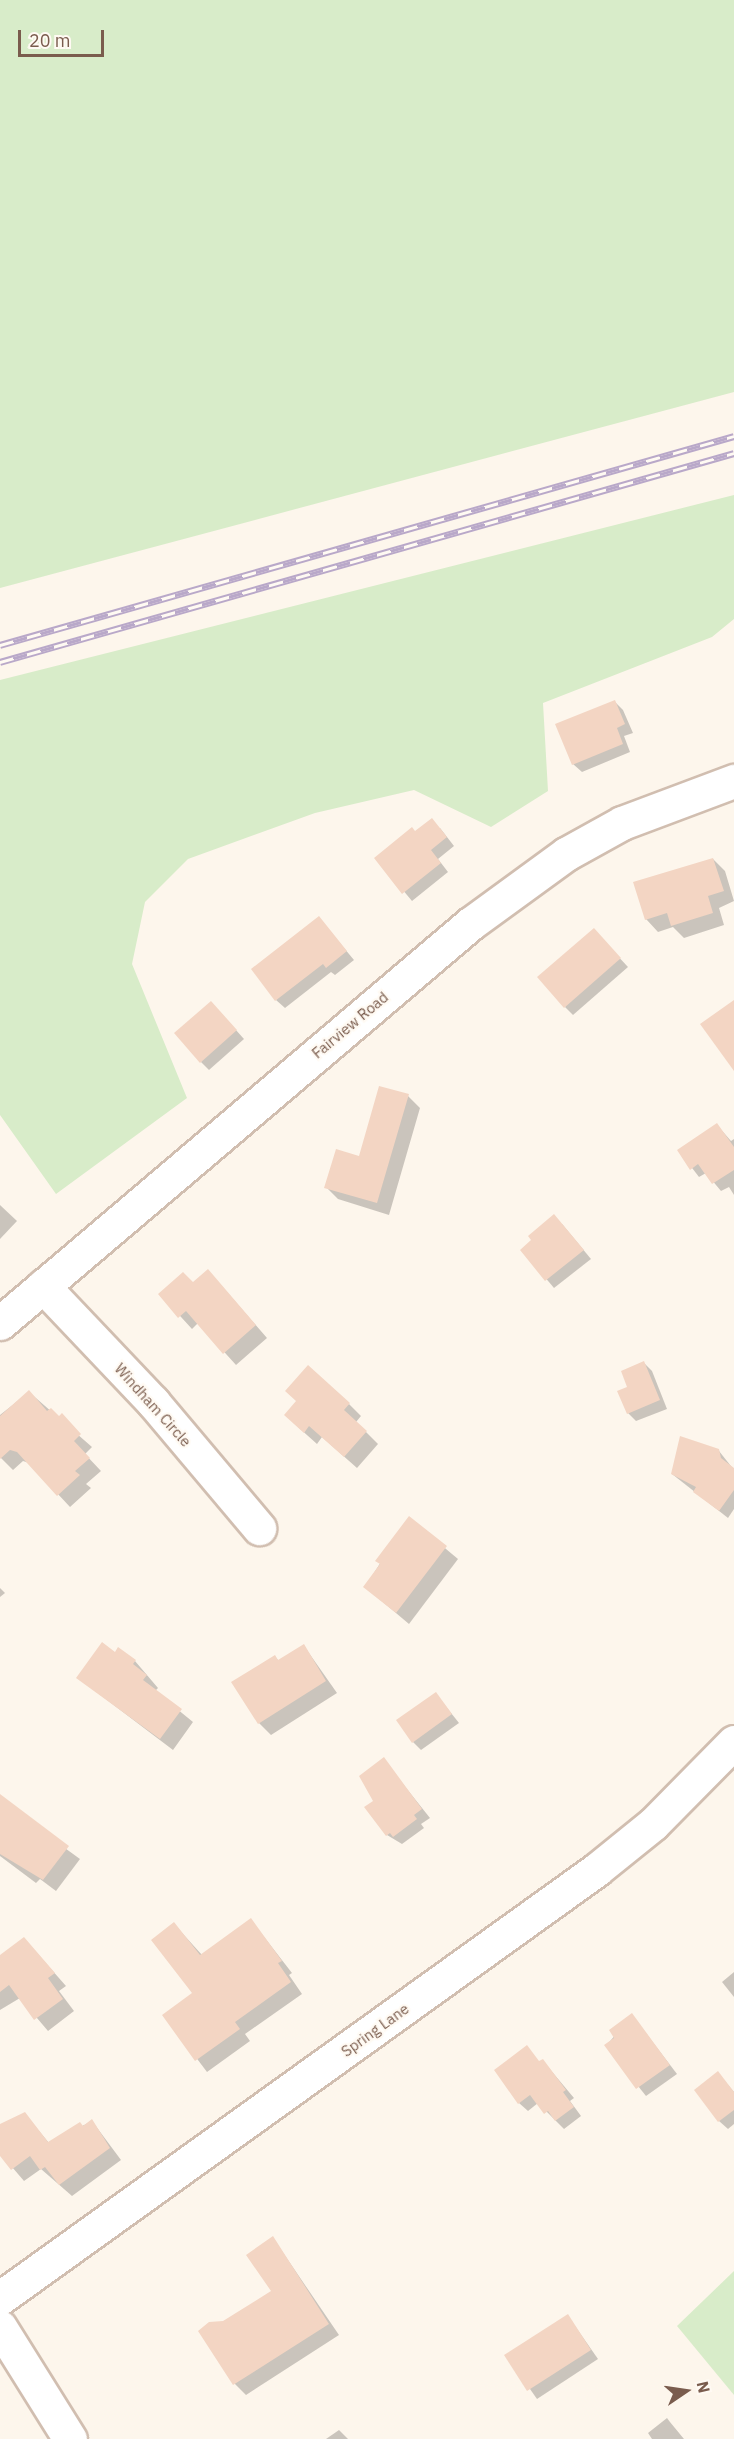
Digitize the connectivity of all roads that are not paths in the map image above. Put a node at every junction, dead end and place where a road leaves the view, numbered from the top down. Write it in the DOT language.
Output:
graph roads {
  1 [pos="734,781"];
  2 [pos="43,1286"];
  3 [pos="0,1323"];
  4 [pos="260,1528"];
  5 [pos="734,1742"];
  6 [pos="0,2298"];
  7 [pos="0,2327"];
  8 [pos="70,2439"];
  1 -- 2 [label="street, Fairview Road"];
  2 -- 3 [label="street, Fairview Road"];
  2 -- 4 [label="street, Windham Circle"];
  5 -- 6 [label="street, Spring Lane"];
  7 -- 8 [label="street"];
}
